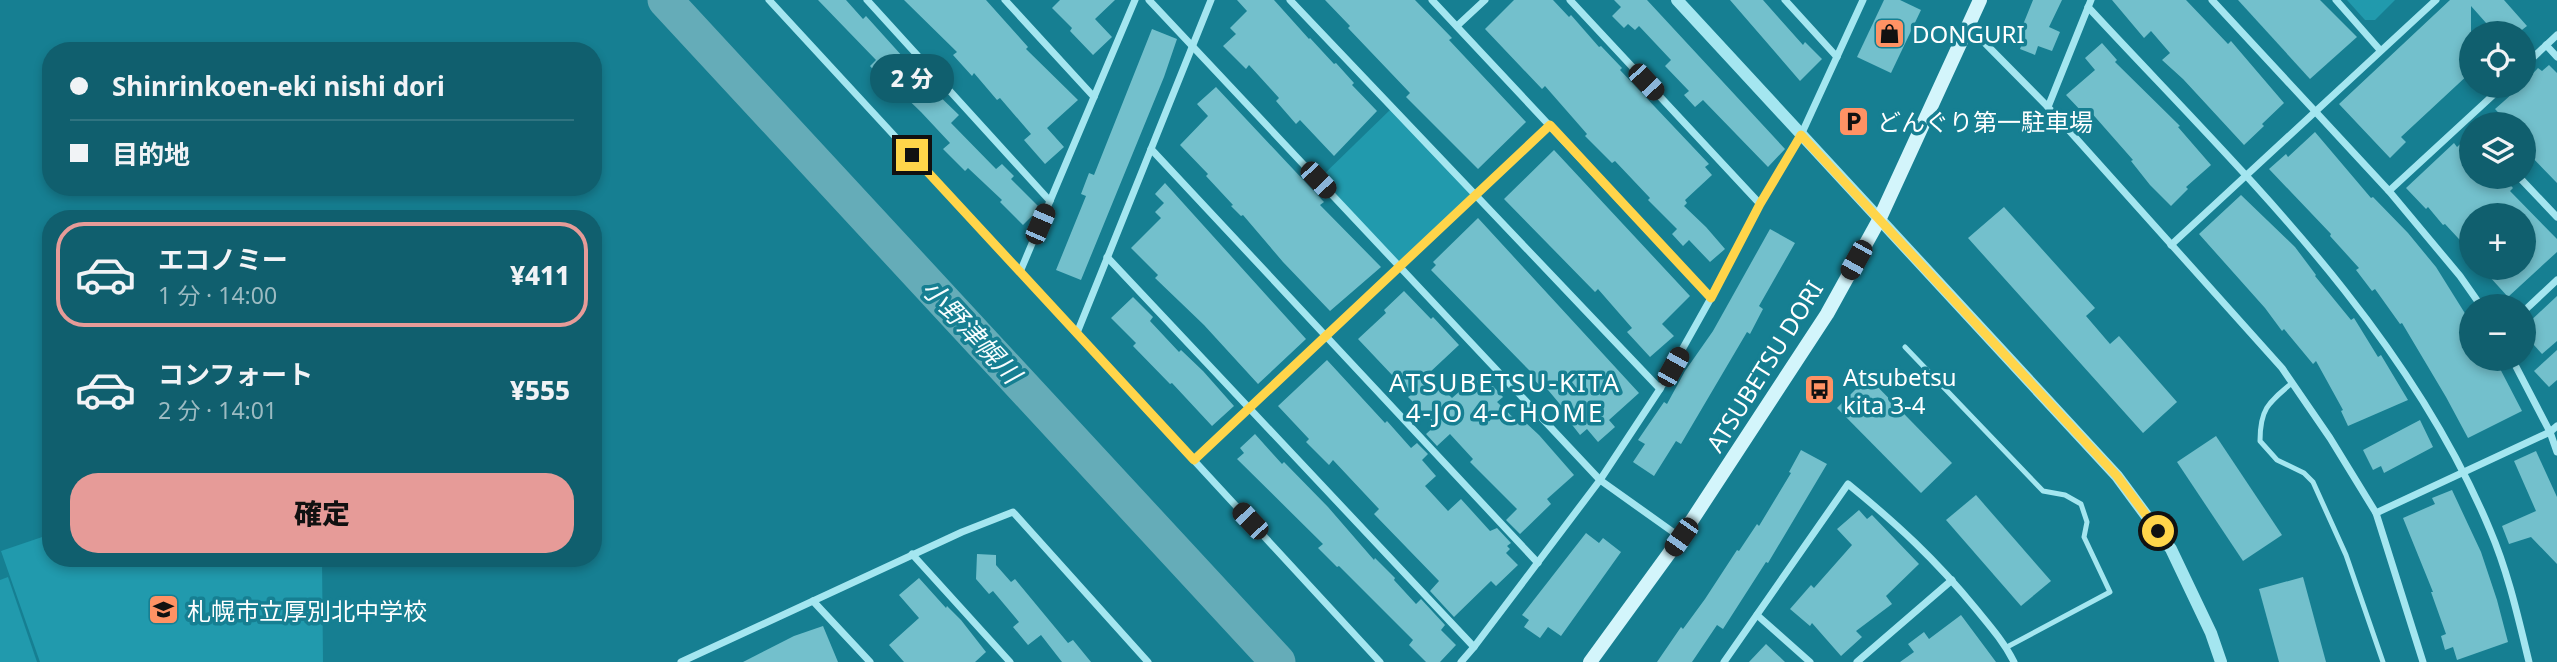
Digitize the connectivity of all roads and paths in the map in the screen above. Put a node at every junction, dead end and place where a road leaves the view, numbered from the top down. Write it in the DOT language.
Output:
graph roads {
  1 [pos="769,0"];
  2 [pos="867,0"];
  3 [pos="1005,0"];
  4 [pos="1135,0"];
  5 [pos="1149,0"];
  6 [pos="1211,0"];
  7 [pos="1290,0"];
  8 [pos="1432,0"];
  9 [pos="1485,0"];
  10 [pos="1570,0"];
  11 [pos="1677,0"];
  12 [pos="1785,0"];
  13 [pos="1863,0"];
  14 [pos="1980,0"];
  15 [pos="2213,0"];
  16 [pos="2336,0"];
  17 [pos="2436,0"];
  18 [pos="2089,4"];
  19 [pos="1457,26"];
  20 [pos="1968,26"];
  21 [pos="2557,35"];
  22 [pos="2546,45"];
  23 [pos="1192,46"];
  24 [pos="2380,50"];
  25 [pos="2536,55"];
  26 [pos="1838,57"];
  27 [pos="2557,57"];
  28 [pos="1094,97"];
  29 [pos="2492,98"];
  30 [pos="2048,107"];
  31 [pos="2317,112"];
  32 [pos="2478,112"];
  33 [pos="1550,125"];
  34 [pos="2459,131"];
  35 [pos="1801,135"];
  36 [pos="1151,149"];
  37 [pos="2244,176"];
  38 [pos="2530,189"];
  39 [pos="2389,191"];
  40 [pos="1475,195"];
  41 [pos="1050,201"];
  42 [pos="1760,204"];
  43 [pos="2557,217"];
  44 [pos="1879,220"];
  45 [pos="2172,245"];
  46 [pos="1107,257"];
  47 [pos="1399,267"];
  48 [pos="1020,272"];
  49 [pos="2557,280"];
  50 [pos="2473,294"];
  51 [pos="1711,298"];
  52 [pos="2536,300"];
  53 [pos="1077,333"];
  54 [pos="1326,336"];
  55 [pos="1905,347"];
  56 [pos="2518,371"];
  57 [pos="2292,383"];
  58 [pos="1660,389"];
  59 [pos="1250,408"];
  60 [pos="2557,426"];
  61 [pos="2550,432"];
  62 [pos="2557,452"];
  63 [pos="1194,460"];
  64 [pos="2463,471"];
  65 [pos="1600,480"];
  66 [pos="2375,513"];
  67 [pos="1681,537"];
  68 [pos="912,554"];
  69 [pos="1538,563"];
  70 [pos="1952,580"];
  71 [pos="813,601"];
  72 [pos="1757,615"];
  73 [pos="1474,647"];
  74 [pos="2007,647"];
  75 [pos="681,662"];
  76 [pos="870,662"];
  77 [pos="1010,662"];
  78 [pos="1148,662"];
  79 [pos="1380,662"];
  80 [pos="1461,662"];
  81 [pos="1590,662"];
  82 [pos="1724,662"];
  83 [pos="1810,662"];
  84 [pos="1857,662"];
  85 [pos="2014,662"];
  86 [pos="2221,662"];
  87 [pos="2383,662"];
  88 [pos="2423,662"];
  89 [pos="2529,662"];
  1 -- 48 [label="street"];
  2 -- 41 [label="street"];
  3 -- 28 [label="street"];
  4 -- 28 [label="street"];
  5 -- 23 [label="street"];
  6 -- 23 [label="street"];
  7 -- 40 [label="street"];
  8 -- 19 [label="street"];
  9 -- 19 [label="street"];
  10 -- 42 [label="street"];
  11 -- 35 [label="street"];
  12 -- 26 [label="street"];
  13 -- 26 [label="street"];
  14 -- 20 [label="main road, ATSUBETSU DORI"];
  15 -- 31 [label="street"];
  16 -- 24 [label="street"];
  17 -- 24 [label="street"];
  18 -- 30 [label="street"];
  18 -- 37 [label="street"];
  19 -- 33 [label="street"];
  20 -- 30 [label="street"];
  20 -- 44 [label="main road, ATSUBETSU DORI"];
  21 -- 22 [label="street"];
  22 -- 25 [label="street"];
  22 -- 27 [label="street"];
  23 -- 36 [label="street"];
  23 -- 47 [label="street"];
  24 -- 31 [label="street"];
  26 -- 35 [label="street"];
  28 -- 41 [label="street"];
  29 -- 32 [label="street"];
  30 -- 45 [label="street"];
  31 -- 37 [label="street"];
  31 -- 39 [label="street"];
  33 -- 40 [label="street"];
  33 -- 51 [label="street"];
  34 -- 39 [label="street"];
  35 -- 42 [label="street"];
  35 -- 44 [label="street"];
  36 -- 46 [label="street"];
  36 -- 54 [label="street"];
  37 -- 45 [label="street"];
  37 -- 64 [label="street"];
  38 -- 43 [label="street"];
  39 -- 50 [label="street"];
  40 -- 47 [label="street"];
  40 -- 58 [label="street"];
  41 -- 48 [label="street"];
  42 -- 51 [label="street"];
  44 -- 67 [label="main road, ATSUBETSU DORI"];
  44 -- 86 [label="street"];
  45 -- 57 [label="street"];
  46 -- 53 [label="street"];
  46 -- 59 [label="street"];
  47 -- 54 [label="street"];
  47 -- 65 [label="street"];
  48 -- 53 [label="street"];
  49 -- 52 [label="street"];
  51 -- 58 [label="street"];
  53 -- 63 [label="street"];
  54 -- 59 [label="street"];
  54 -- 69 [label="street"];
  55 -- 74 [label="lane"];
  56 -- 61 [label="street"];
  57 -- 66 [label="street"];
  57 -- 87 [label="lane"];
  58 -- 65 [label="street"];
  59 -- 63 [label="street"];
  59 -- 73 [label="street"];
  60 -- 61 [label="street"];
  61 -- 62 [label="street"];
  61 -- 64 [label="street"];
  63 -- 79 [label="street"];
  64 -- 66 [label="street"];
  64 -- 89 [label="street"];
  65 -- 67 [label="street"];
  65 -- 69 [label="street"];
  66 -- 88 [label="street"];
  67 -- 81 [label="main road, ATSUBETSU DORI"];
  68 -- 71 [label="street"];
  68 -- 77 [label="street"];
  68 -- 78 [label="street"];
  69 -- 73 [label="street"];
  70 -- 72 [label="street"];
  70 -- 74 [label="street"];
  70 -- 84 [label="street"];
  71 -- 75 [label="street"];
  71 -- 76 [label="street"];
  72 -- 82 [label="street"];
  72 -- 83 [label="street"];
  73 -- 80 [label="street"];
  74 -- 85 [label="street"];
}
